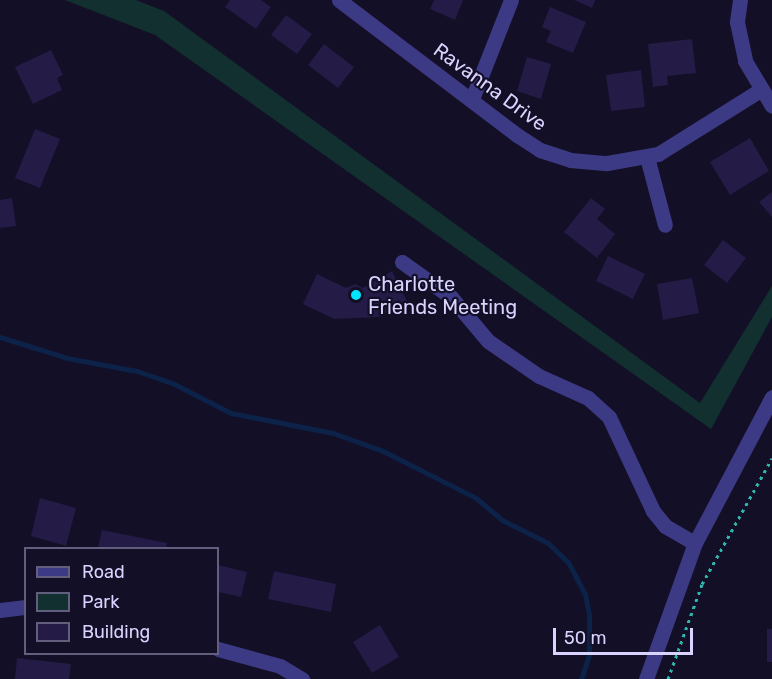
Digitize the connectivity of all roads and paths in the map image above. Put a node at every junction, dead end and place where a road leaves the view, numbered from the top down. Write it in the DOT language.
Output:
graph roads {
  1 [pos="339,0"];
  2 [pos="512,0"];
  3 [pos="740,0"];
  4 [pos="759,91"];
  5 [pos="472,99"];
  6 [pos="772,106"];
  7 [pos="647,158"];
  8 [pos="665,225"];
  9 [pos="402,262"];
  10 [pos="772,397"];
  11 [pos="772,458"];
  12 [pos="695,543"];
  13 [pos="24,607"];
  14 [pos="0,610"];
  15 [pos="219,649"];
  16 [pos="302,679"];
  17 [pos="646,679"];
  18 [pos="668,679"];
  1 -- 5 [label="street, Ravanna Drive"];
  2 -- 5 [label="street"];
  3 -- 4 [label="street"];
  4 -- 6 [label="street"];
  4 -- 7 [label="street, Ravanna Drive"];
  5 -- 7 [label="street, Ravanna Drive"];
  7 -- 8 [label="street"];
  9 -- 12 [label="street"];
  10 -- 12 [label="street"];
  11 -- 18 [label="path"];
  12 -- 17 [label="street"];
  13 -- 14 [label="street"];
  15 -- 16 [label="street"];
}
